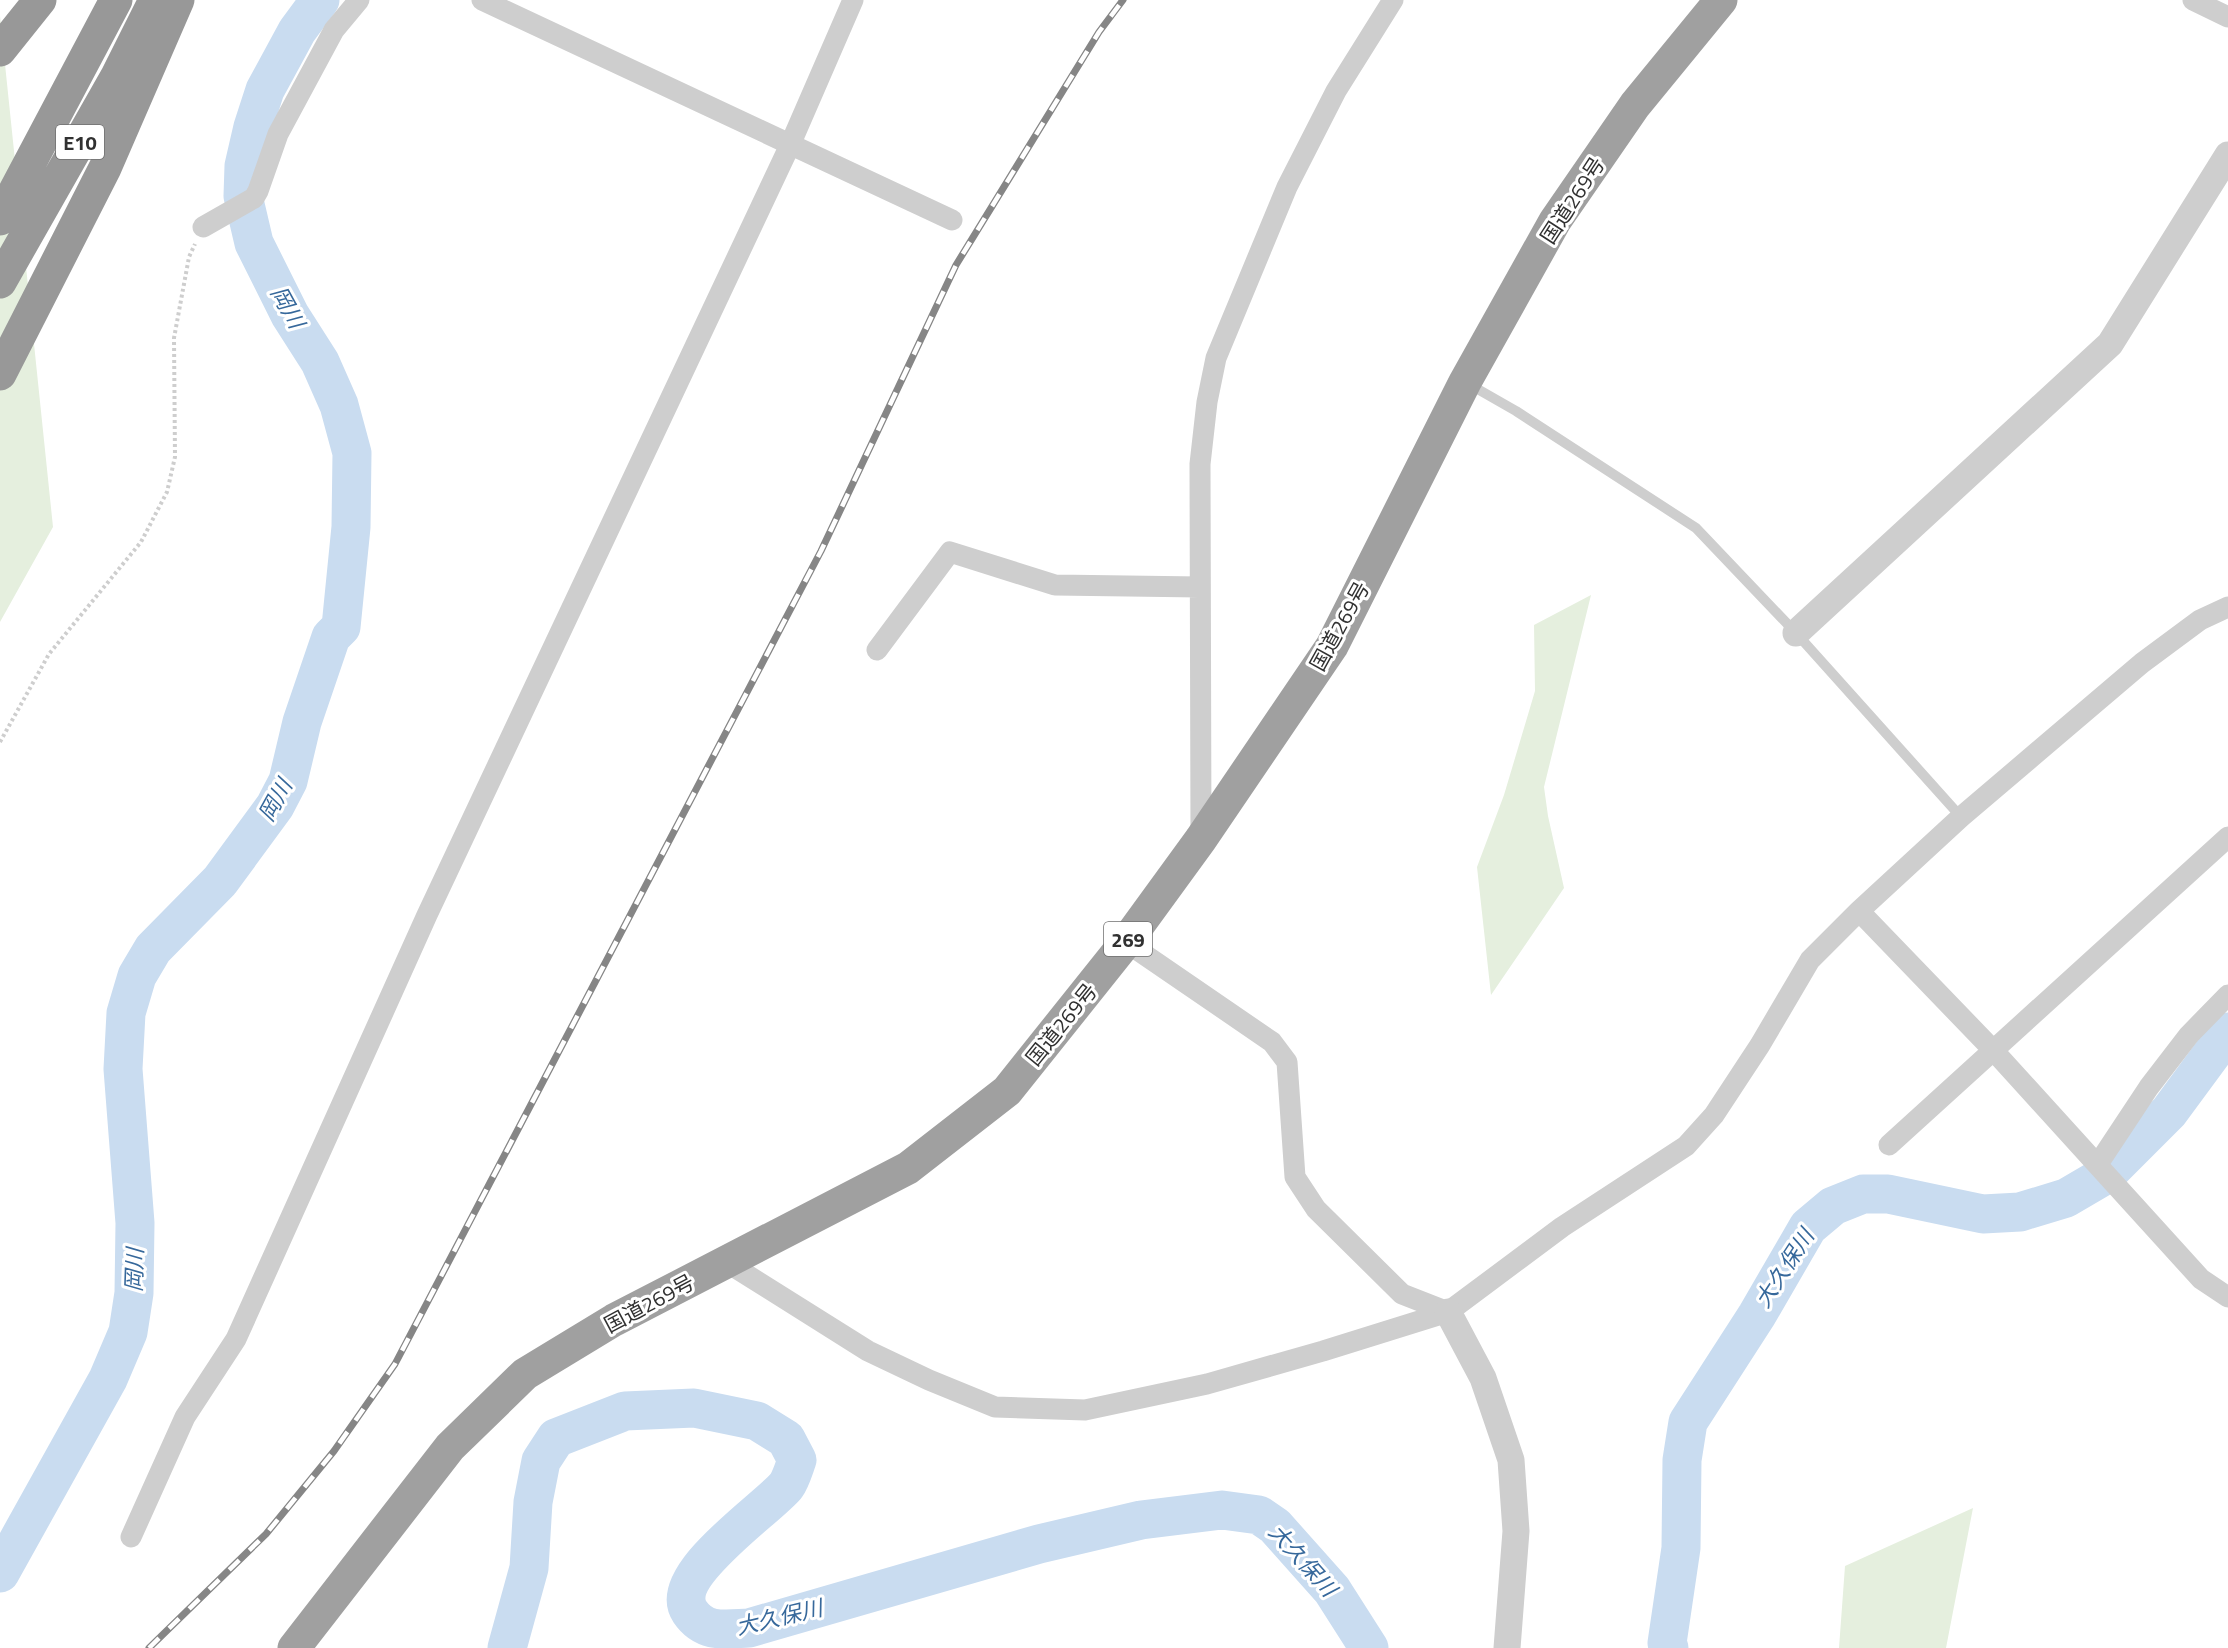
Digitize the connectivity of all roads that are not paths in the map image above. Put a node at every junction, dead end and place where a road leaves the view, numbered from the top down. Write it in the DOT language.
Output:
graph roads {
  1 [pos="40,0"];
  2 [pos="116,0"];
  3 [pos="155,0"];
  4 [pos="178,0"];
  5 [pos="359,0"];
  6 [pos="482,0"];
  7 [pos="853,0"];
  8 [pos="1393,0"];
  9 [pos="1720,0"];
  10 [pos="2193,0"];
  11 [pos="2228,17"];
  12 [pos="0,50"];
  13 [pos="790,145"];
  14 [pos="2228,155"];
  15 [pos="0,219"];
  16 [pos="952,219"];
  17 [pos="203,227"];
  18 [pos="0,282"];
  19 [pos="0,374"];
  20 [pos="1465,382"];
  21 [pos="1200,588"];
  22 [pos="2228,607"];
  23 [pos="1796,633"];
  24 [pos="877,650"];
  25 [pos="1961,817"];
  26 [pos="2228,837"];
  27 [pos="1201,839"];
  28 [pos="1859,910"];
  29 [pos="1126,942"];
  30 [pos="2228,995"];
  31 [pos="1993,1050"];
  32 [pos="1889,1145"];
  33 [pos="2098,1164"];
  34 [pos="728,1263"];
  35 [pos="2228,1297"];
  36 [pos="1448,1312"];
  37 [pos="131,1538"];
  38 [pos="294,1648"];
  39 [pos="1507,1648"];
  1 -- 12 [label="highway"];
  2 -- 15 [label="highway, E10"];
  3 -- 18 [label="highway, E10"];
  4 -- 19 [label="highway"];
  5 -- 17 [label="street"];
  6 -- 13 [label="street"];
  7 -- 13 [label="street"];
  8 -- 21 [label="street"];
  9 -- 20 [label="highway, 国道269号 / 269"];
  10 -- 11 [label="street"];
  13 -- 16 [label="street"];
  13 -- 37 [label="street"];
  14 -- 23 [label="street"];
  20 -- 23 [label="lane"];
  20 -- 27 [label="highway, 国道269号 / 269"];
  21 -- 24 [label="street"];
  21 -- 27 [label="street"];
  22 -- 25 [label="street"];
  23 -- 25 [label="lane"];
  25 -- 28 [label="street"];
  26 -- 31 [label="street"];
  27 -- 29 [label="highway, 国道269号 / 269"];
  28 -- 31 [label="street"];
  28 -- 36 [label="street"];
  29 -- 34 [label="highway, 国道269号 / 269"];
  29 -- 36 [label="street"];
  30 -- 33 [label="street"];
  31 -- 32 [label="street"];
  31 -- 33 [label="street"];
  33 -- 35 [label="street"];
  34 -- 36 [label="street"];
  34 -- 38 [label="highway, 国道269号 / 269"];
  36 -- 39 [label="street"];
}
